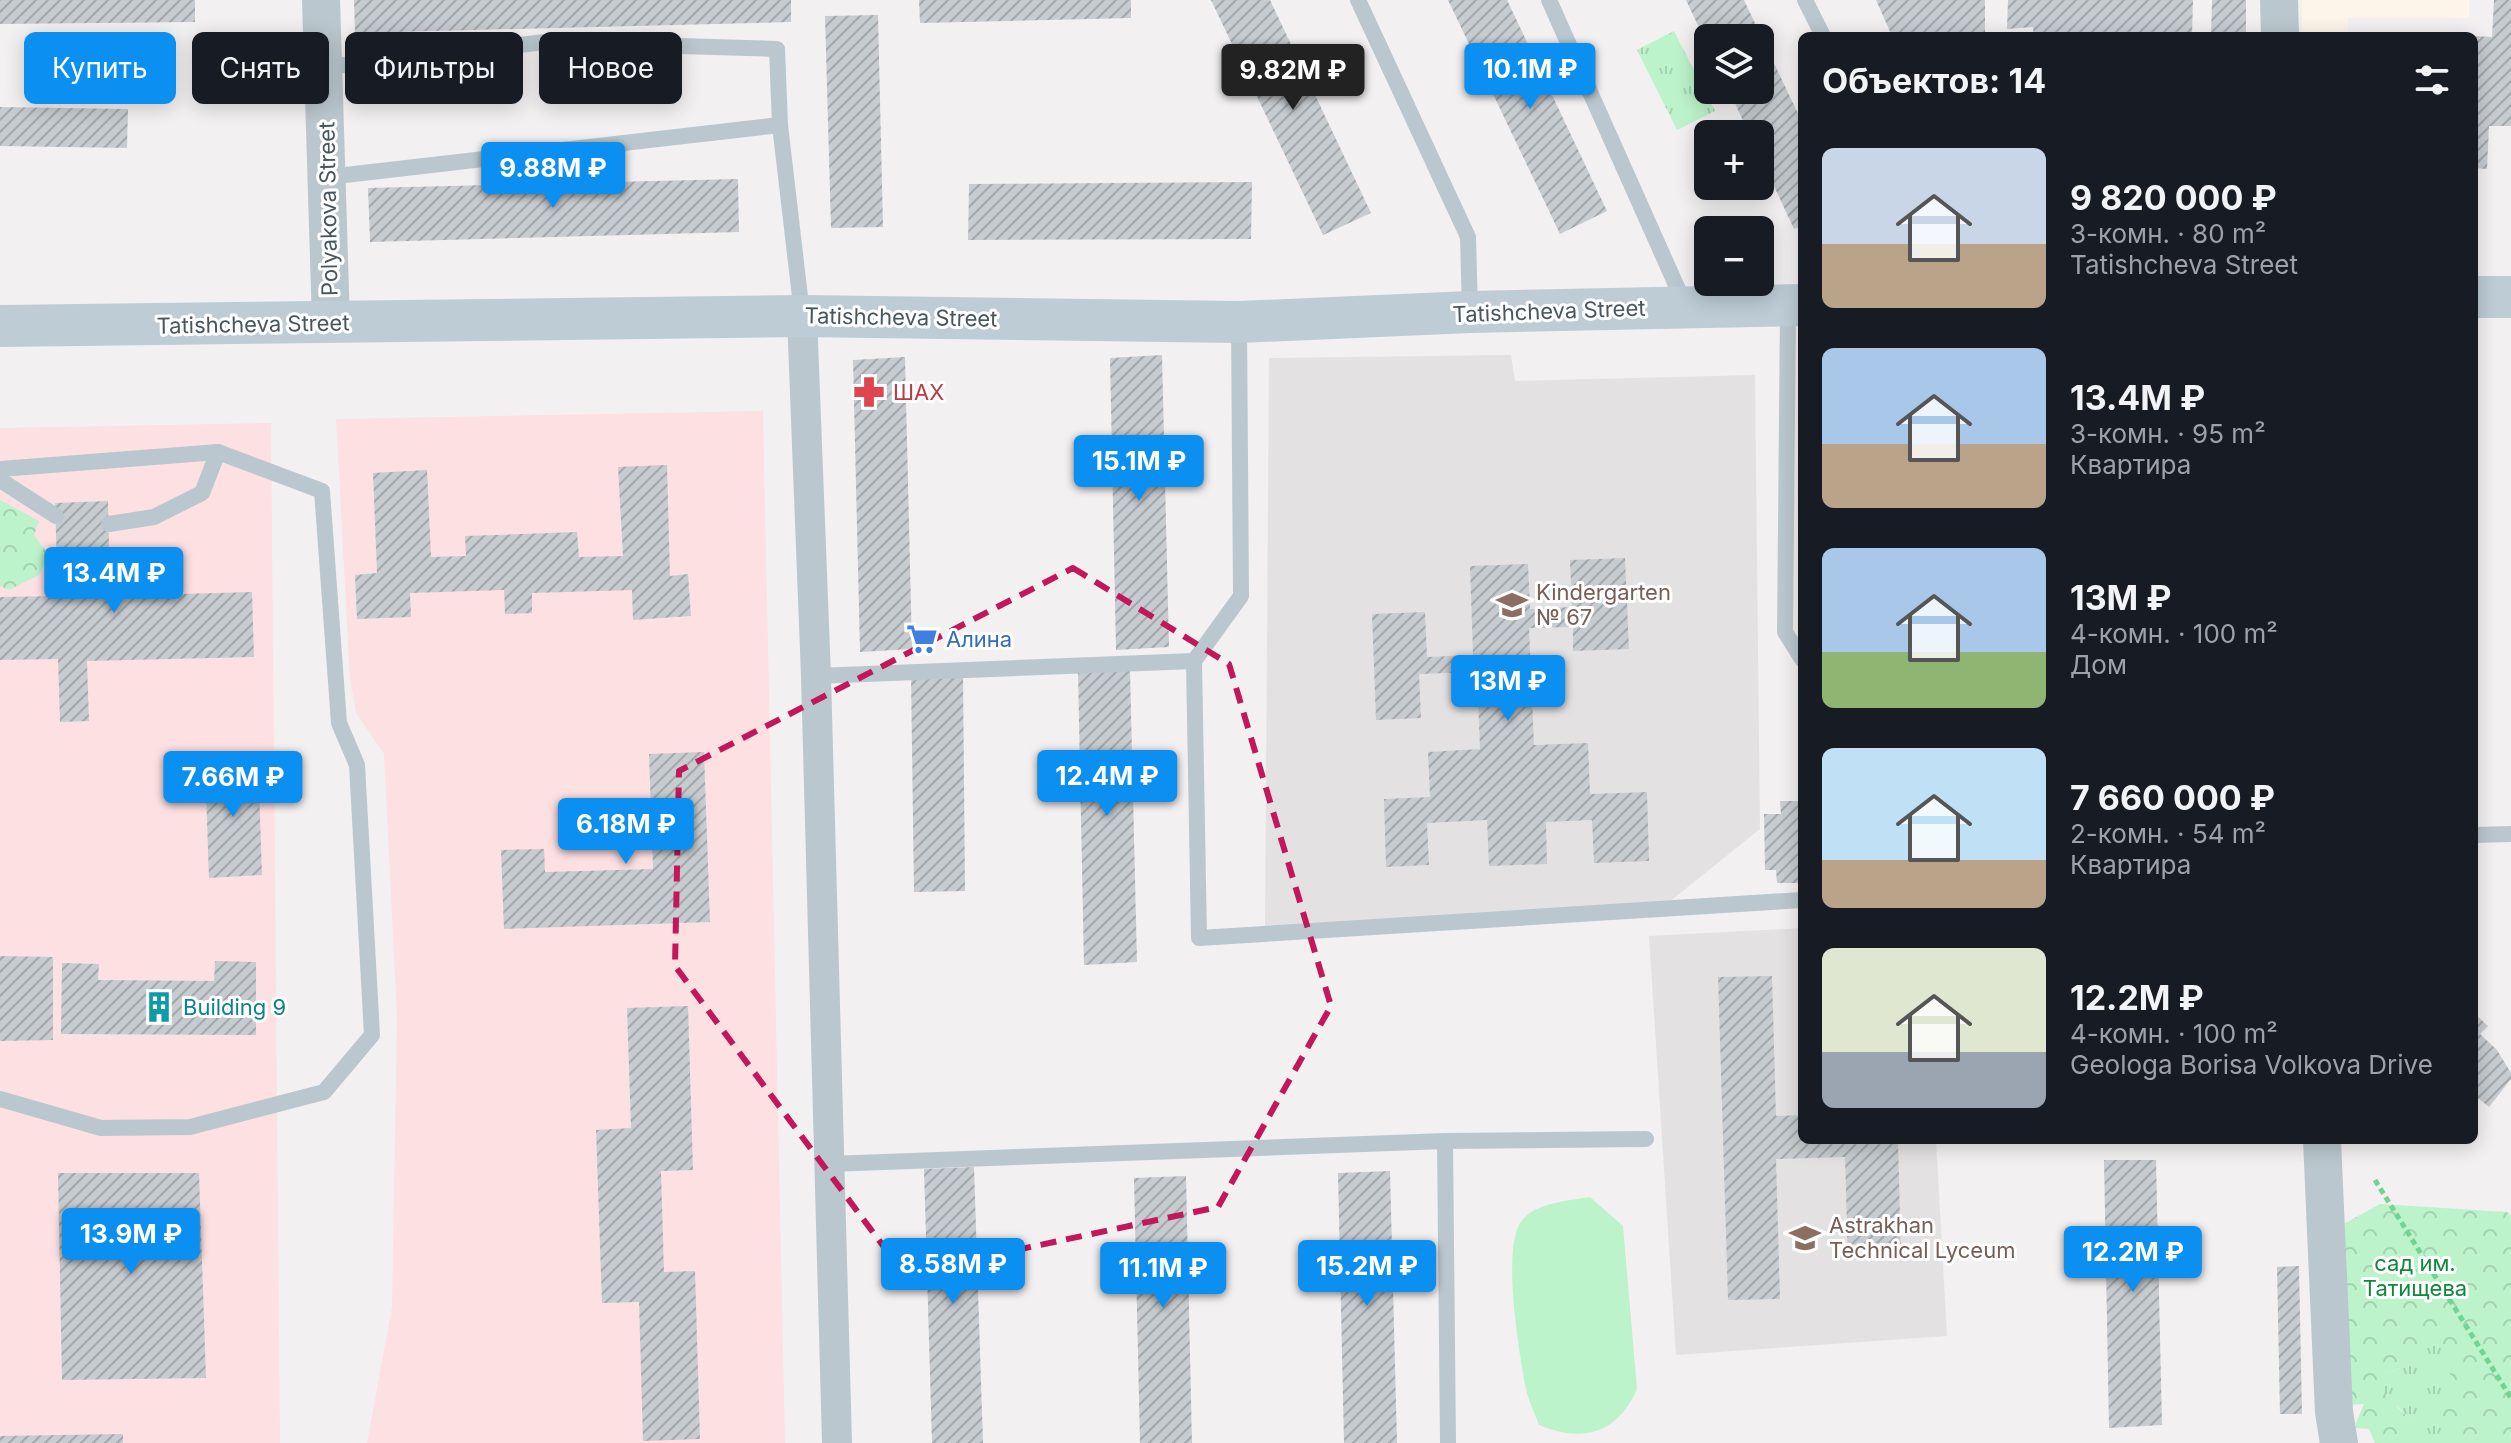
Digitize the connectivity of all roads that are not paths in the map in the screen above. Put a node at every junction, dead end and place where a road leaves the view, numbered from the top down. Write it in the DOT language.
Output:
graph roads {
  1 [pos="321,0"];
  2 [pos="1358,0"];
  3 [pos="1549,0"];
  4 [pos="1805,0"];
  5 [pos="2279,0"];
  6 [pos="323,32"];
  7 [pos="1821,32"];
  8 [pos="2280,32"];
  9 [pos="329,67"];
  10 [pos="326,104"];
  11 [pos="780,125"];
  12 [pos="328,177"];
  13 [pos="2478,297"];
  14 [pos="2511,297"];
  15 [pos="1795,306"];
  16 [pos="1686,307"];
  17 [pos="1470,312"];
  18 [pos="802,316"];
  19 [pos="1239,322"];
  20 [pos="331,323"];
  21 [pos="0,326"];
  22 [pos="218,452"];
  23 [pos="0,469"];
  24 [pos="0,480"];
  25 [pos="56,516"];
  26 [pos="109,524"];
  27 [pos="1798,653"];
  28 [pos="1194,661"];
  29 [pos="816,676"];
  30 [pos="2511,834"];
  31 [pos="2478,835"];
  32 [pos="1798,900"];
  33 [pos="0,1099"];
  34 [pos="1646,1139"];
  35 [pos="1445,1141"];
  36 [pos="2322,1144"];
  37 [pos="830,1164"];
  38 [pos="837,1443"];
  39 [pos="1448,1443"];
  40 [pos="2339,1443"];
  1 -- 6 [label="street, Polyakova Street"];
  2 -- 17 [label="lane"];
  3 -- 16 [label="lane"];
  4 -- 7 [label="lane"];
  5 -- 8 [label="street"];
  9 -- 11 [label="lane"];
  10 -- 12 [label="street, Polyakova Street"];
  11 -- 12 [label="lane"];
  11 -- 18 [label="lane"];
  12 -- 20 [label="street, Polyakova Street"];
  13 -- 14 [label="main road"];
  15 -- 16 [label="main road, Tatishcheva Street"];
  15 -- 27 [label="lane"];
  16 -- 17 [label="main road, Tatishcheva Street"];
  17 -- 19 [label="main road, Tatishcheva Street"];
  18 -- 19 [label="main road, Tatishcheva Street"];
  18 -- 20 [label="main road, Tatishcheva Street"];
  18 -- 29 [label="street"];
  19 -- 28 [label="lane"];
  20 -- 21 [label="main road, Tatishcheva Street"];
  22 -- 23 [label="lane"];
  22 -- 26 [label="lane"];
  22 -- 33 [label="lane"];
  24 -- 25 [label="lane"];
  28 -- 29 [label="lane"];
  28 -- 32 [label="lane"];
  29 -- 37 [label="street"];
  30 -- 31 [label="lane"];
  34 -- 35 [label="lane"];
  35 -- 37 [label="lane"];
  35 -- 39 [label="lane"];
  36 -- 40 [label="street"];
  37 -- 38 [label="street"];
}
